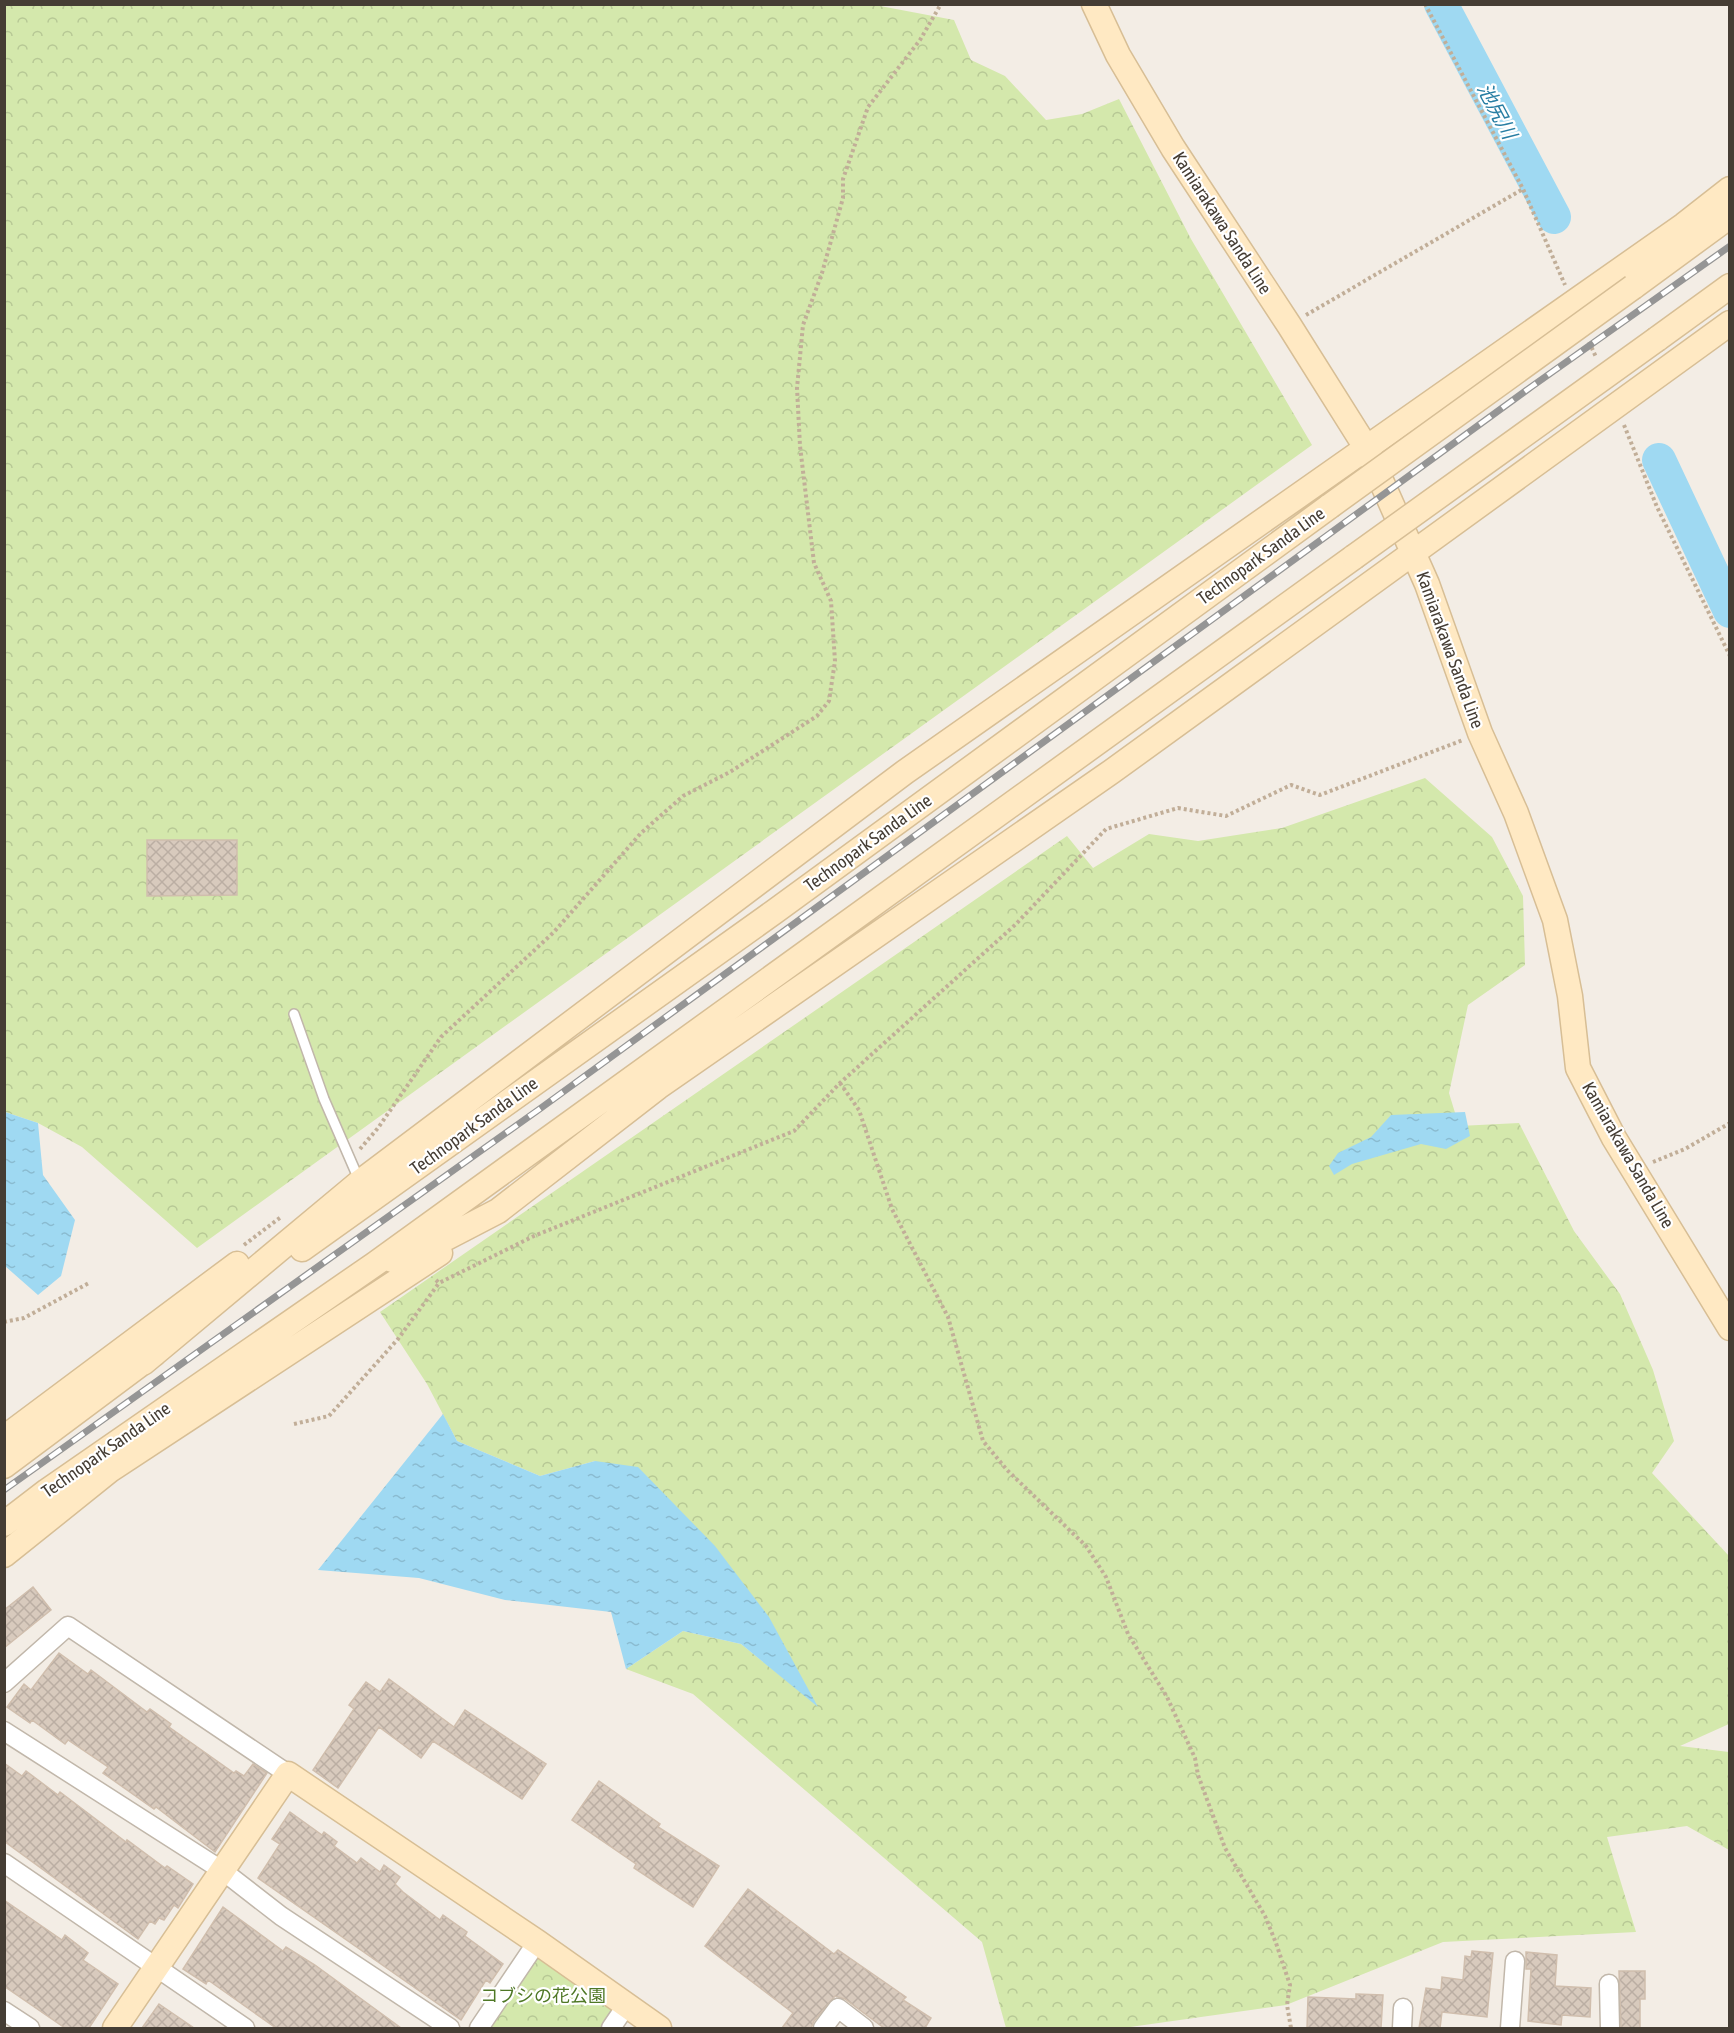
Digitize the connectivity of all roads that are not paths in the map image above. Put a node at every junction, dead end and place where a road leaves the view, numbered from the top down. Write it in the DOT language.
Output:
graph roads {
  1 [pos="1094,4"];
  2 [pos="1730,189"];
  3 [pos="1730,216"];
  4 [pos="1730,286"];
  5 [pos="1730,323"];
  6 [pos="1367,449"];
  7 [pos="1414,555"];
  8 [pos="294,1014"];
  9 [pos="354,1179"];
  10 [pos="498,1211"];
  11 [pos="375,1264"];
  12 [pos="1730,1328"];
  13 [pos="143,1362"];
  14 [pos="4,1438"];
  15 [pos="4,1466"];
  16 [pos="4,1524"];
  17 [pos="4,1556"];
  18 [pos="4,1683"];
  19 [pos="4,1731"];
  20 [pos="288,1774"];
  21 [pos="4,1863"];
  22 [pos="223,1871"];
  23 [pos="537,1942"];
  24 [pos="1515,1961"];
  25 [pos="157,1967"];
  26 [pos="1609,1984"];
  27 [pos="626,2006"];
  28 [pos="1403,2008"];
  29 [pos="4,2011"];
  30 [pos="30,2028"];
  31 [pos="115,2028"];
  32 [pos="245,2028"];
  33 [pos="450,2028"];
  34 [pos="479,2028"];
  35 [pos="611,2028"];
  36 [pos="660,2028"];
  37 [pos="823,2028"];
  38 [pos="864,2028"];
  39 [pos="1402,2028"];
  40 [pos="1510,2028"];
  41 [pos="1610,2028"];
  1 -- 6 [label="main road, Kamiarakawa Sanda Line"];
  2 -- 6 [label="main road"];
  3 -- 13 [label="main road, Technopark Sanda Line, bridge"];
  4 -- 11 [label="main road, Technopark Sanda Line, bridge"];
  5 -- 7 [label="main road"];
  6 -- 7 [label="main road, Kamiarakawa Sanda Line"];
  6 -- 9 [label="main road"];
  7 -- 10 [label="main road"];
  7 -- 12 [label="main road, Kamiarakawa Sanda Line"];
  8 -- 9 [label="lane"];
  9 -- 13 [label="main road"];
  9 -- 14 [label="main road"];
  10 -- 11 [label="main road"];
  10 -- 17 [label="main road"];
  11 -- 16 [label="main road, Technopark Sanda Line"];
  13 -- 15 [label="main road, Technopark Sanda Line"];
  18 -- 20 [label="street"];
  19 -- 22 [label="street"];
  20 -- 22 [label="main road"];
  20 -- 23 [label="main road"];
  21 -- 25 [label="street"];
  22 -- 25 [label="main road"];
  22 -- 33 [label="street"];
  23 -- 27 [label="main road"];
  23 -- 34 [label="street"];
  24 -- 40 [label="street"];
  25 -- 31 [label="main road"];
  25 -- 32 [label="street"];
  26 -- 41 [label="street"];
  27 -- 35 [label="street"];
  27 -- 36 [label="main road"];
  28 -- 39 [label="street"];
  29 -- 30 [label="street"];
  37 -- 38 [label="street"];
}
